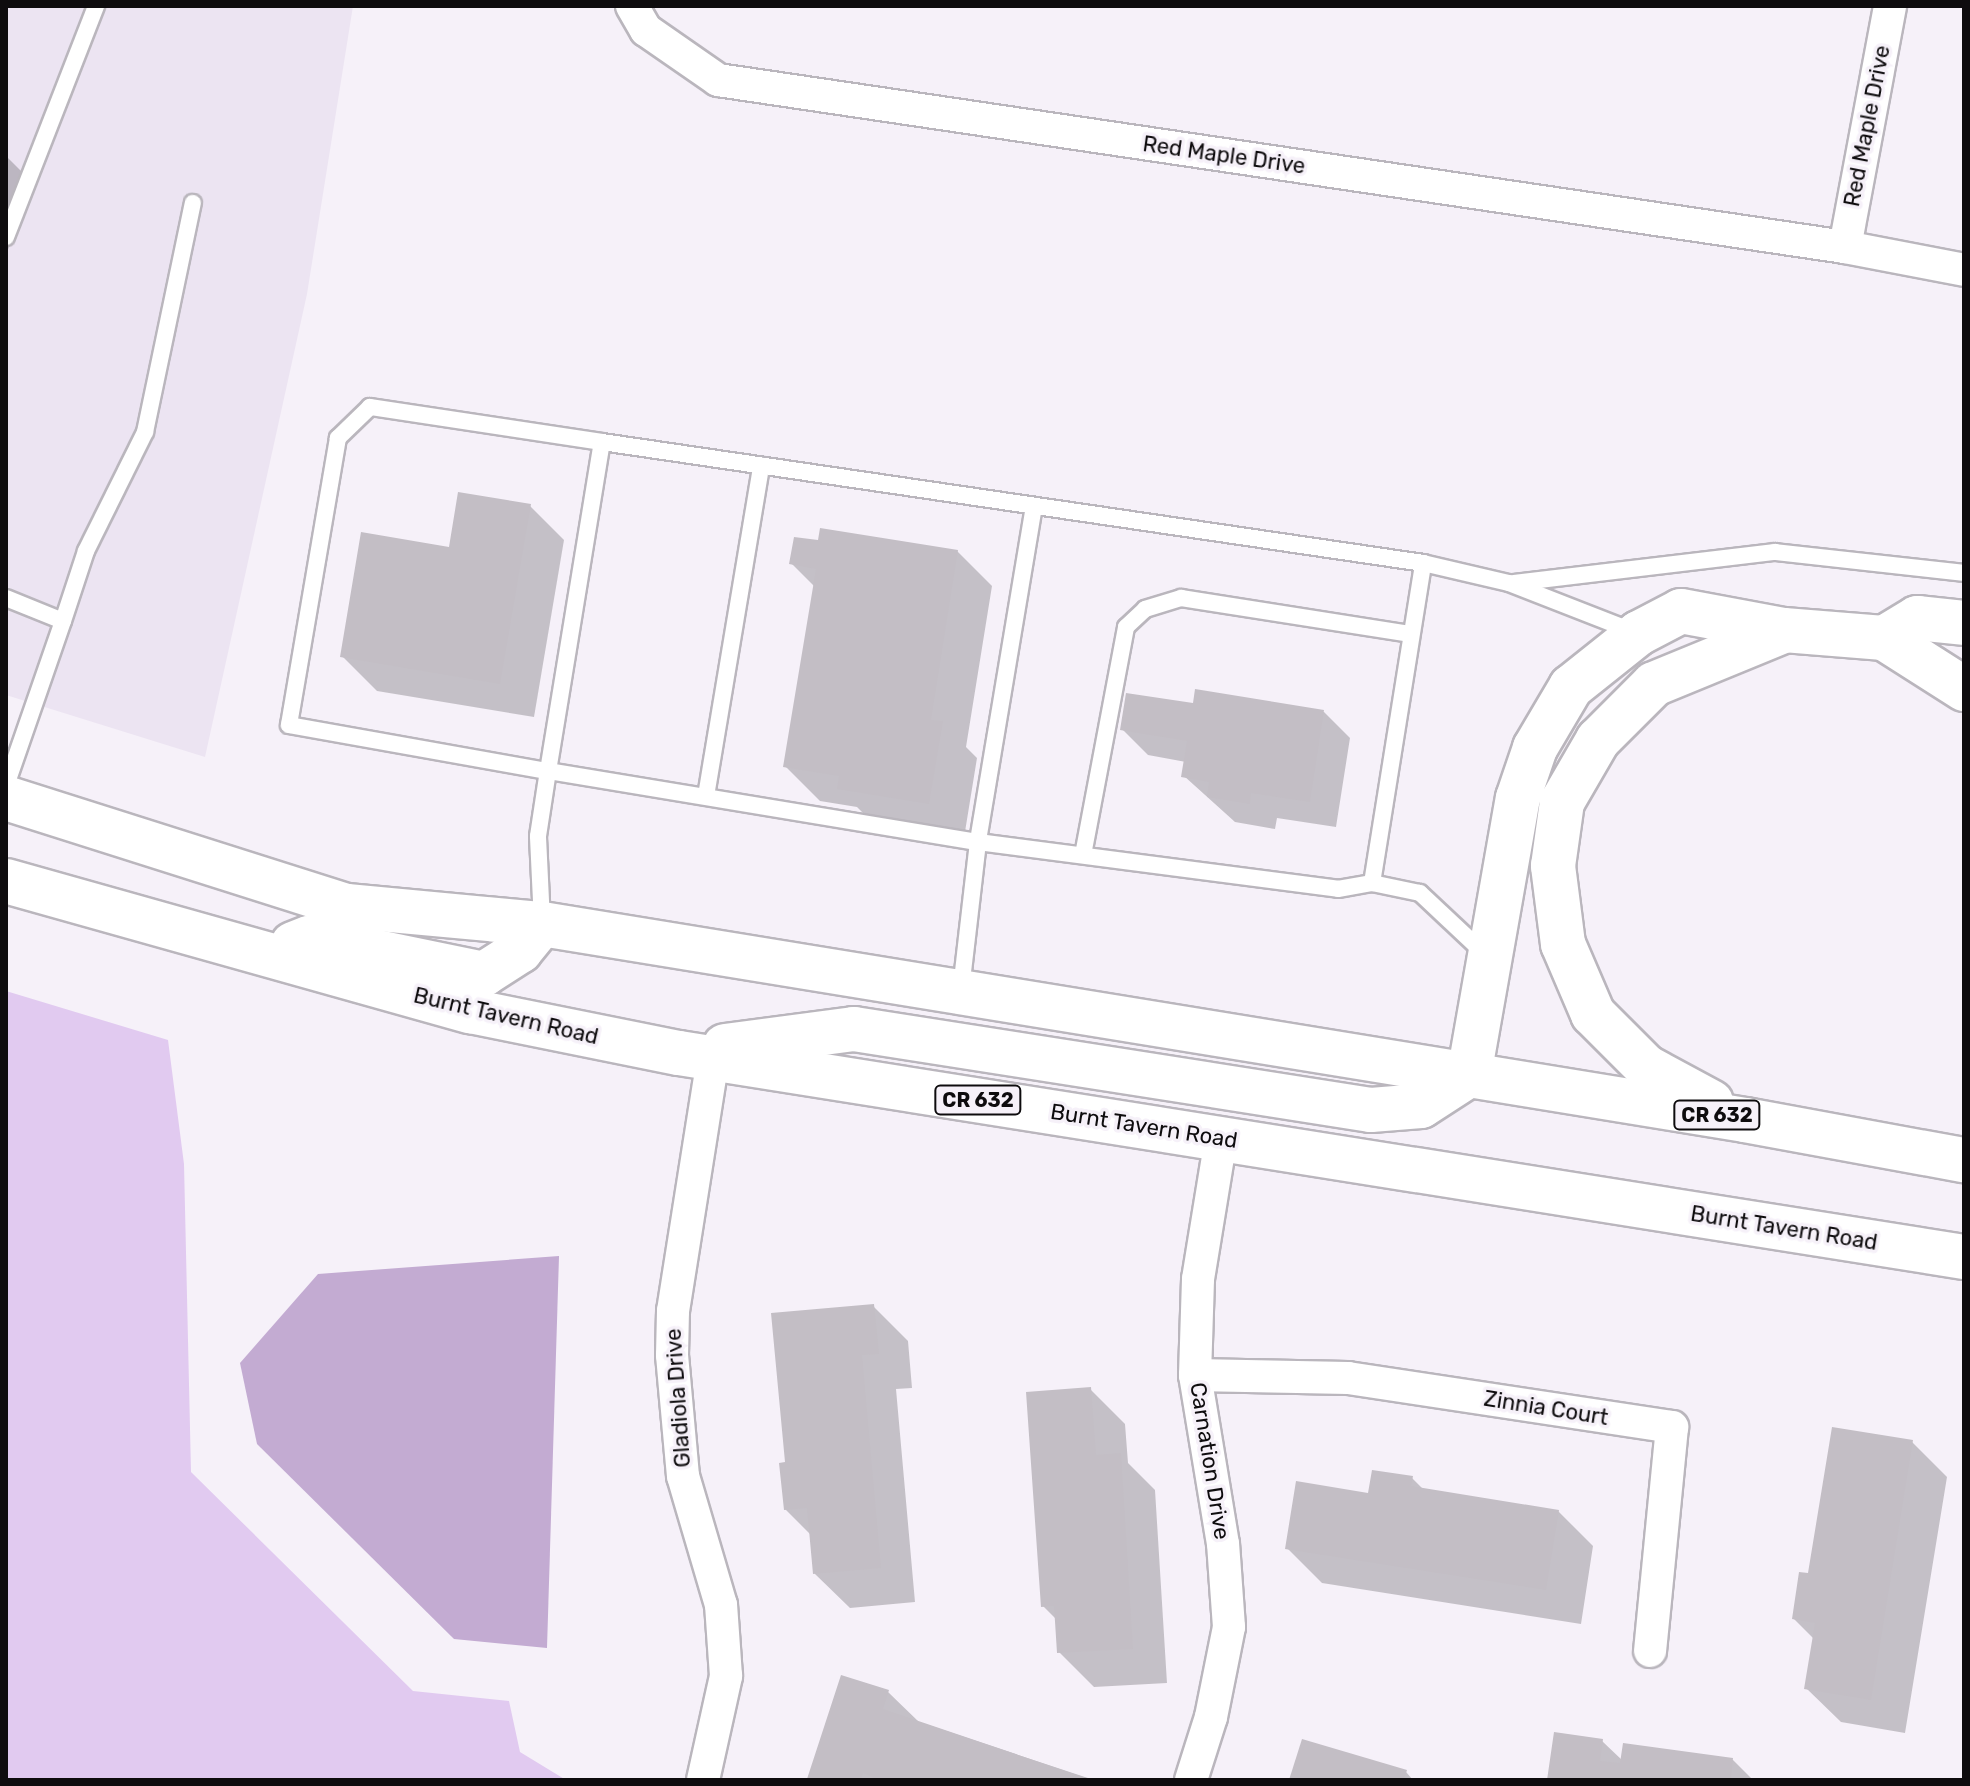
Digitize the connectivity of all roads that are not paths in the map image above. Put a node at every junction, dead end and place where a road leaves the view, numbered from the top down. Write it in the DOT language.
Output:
graph roads {
  1 [pos="96,6"];
  2 [pos="632,6"];
  3 [pos="1890,6"];
  4 [pos="193,203"];
  5 [pos="6,237"];
  6 [pos="1845,247"];
  7 [pos="1964,270"];
  8 [pos="602,442"];
  9 [pos="761,466"];
  10 [pos="1034,506"];
  11 [pos="1423,563"];
  12 [pos="1964,573"];
  13 [pos="1509,583"];
  14 [pos="6,598"];
  15 [pos="63,621"];
  16 [pos="1964,623"];
  17 [pos="1784,630"];
  18 [pos="1639,633"];
  19 [pos="1411,634"];
  20 [pos="1884,638"];
  21 [pos="1964,689"];
  22 [pos="548,771"];
  23 [pos="6,786"];
  24 [pos="706,796"];
  25 [pos="6,798"];
  26 [pos="978,842"];
  27 [pos="1083,855"];
  28 [pos="6,881"];
  29 [pos="1372,883"];
  30 [pos="542,924"];
  31 [pos="265,955"];
  32 [pos="1487,956"];
  33 [pos="961,992"];
  34 [pos="696,1055"];
  35 [pos="1469,1075"];
  36 [pos="1745,1120"];
  37 [pos="1221,1139"];
  38 [pos="1964,1160"];
  39 [pos="1964,1257"];
  40 [pos="1195,1375"];
  41 [pos="1650,1651"];
  42 [pos="703,1780"];
  43 [pos="1191,1780"];
  1 -- 5 [label="lane"];
  2 -- 6 [label="street, Red Maple Drive"];
  3 -- 6 [label="street, Red Maple Drive"];
  4 -- 15 [label="lane"];
  6 -- 7 [label="street, Red Maple Drive"];
  8 -- 9 [label="lane"];
  8 -- 22 [label="lane"];
  8 -- 22 [label="lane"];
  9 -- 10 [label="lane"];
  9 -- 24 [label="lane"];
  10 -- 11 [label="lane"];
  10 -- 26 [label="lane"];
  11 -- 13 [label="lane"];
  11 -- 19 [label="lane"];
  12 -- 13 [label="lane"];
  13 -- 18 [label="lane"];
  14 -- 15 [label="lane"];
  15 -- 23 [label="lane"];
  16 -- 20 [label="main road"];
  17 -- 18 [label="main road"];
  17 -- 20 [label="main road"];
  17 -- 36 [label="main road"];
  18 -- 32 [label="main road"];
  19 -- 27 [label="lane"];
  19 -- 29 [label="lane"];
  20 -- 21 [label="main road"];
  22 -- 24 [label="lane"];
  22 -- 30 [label="lane"];
  24 -- 26 [label="lane"];
  25 -- 30 [label="main road, CR 632"];
  26 -- 27 [label="lane"];
  26 -- 33 [label="lane"];
  27 -- 29 [label="lane"];
  28 -- 31 [label="main road, Burnt Tavern Road / CR 632"];
  29 -- 32 [label="lane"];
  30 -- 31 [label="main road"];
  30 -- 33 [label="main road, CR 632"];
  31 -- 34 [label="main road, Burnt Tavern Road / CR 632"];
  32 -- 35 [label="main road"];
  33 -- 35 [label="main road, CR 632"];
  34 -- 35 [label="main road"];
  34 -- 37 [label="main road, Burnt Tavern Road / CR 632"];
  34 -- 42 [label="street, Gladiola Drive"];
  35 -- 36 [label="main road, CR 632"];
  36 -- 38 [label="main road, CR 632"];
  37 -- 39 [label="main road, Burnt Tavern Road / CR 632"];
  37 -- 40 [label="street, Carnation Drive"];
  40 -- 41 [label="street, Zinnia Court"];
  40 -- 43 [label="street, Carnation Drive"];
}
